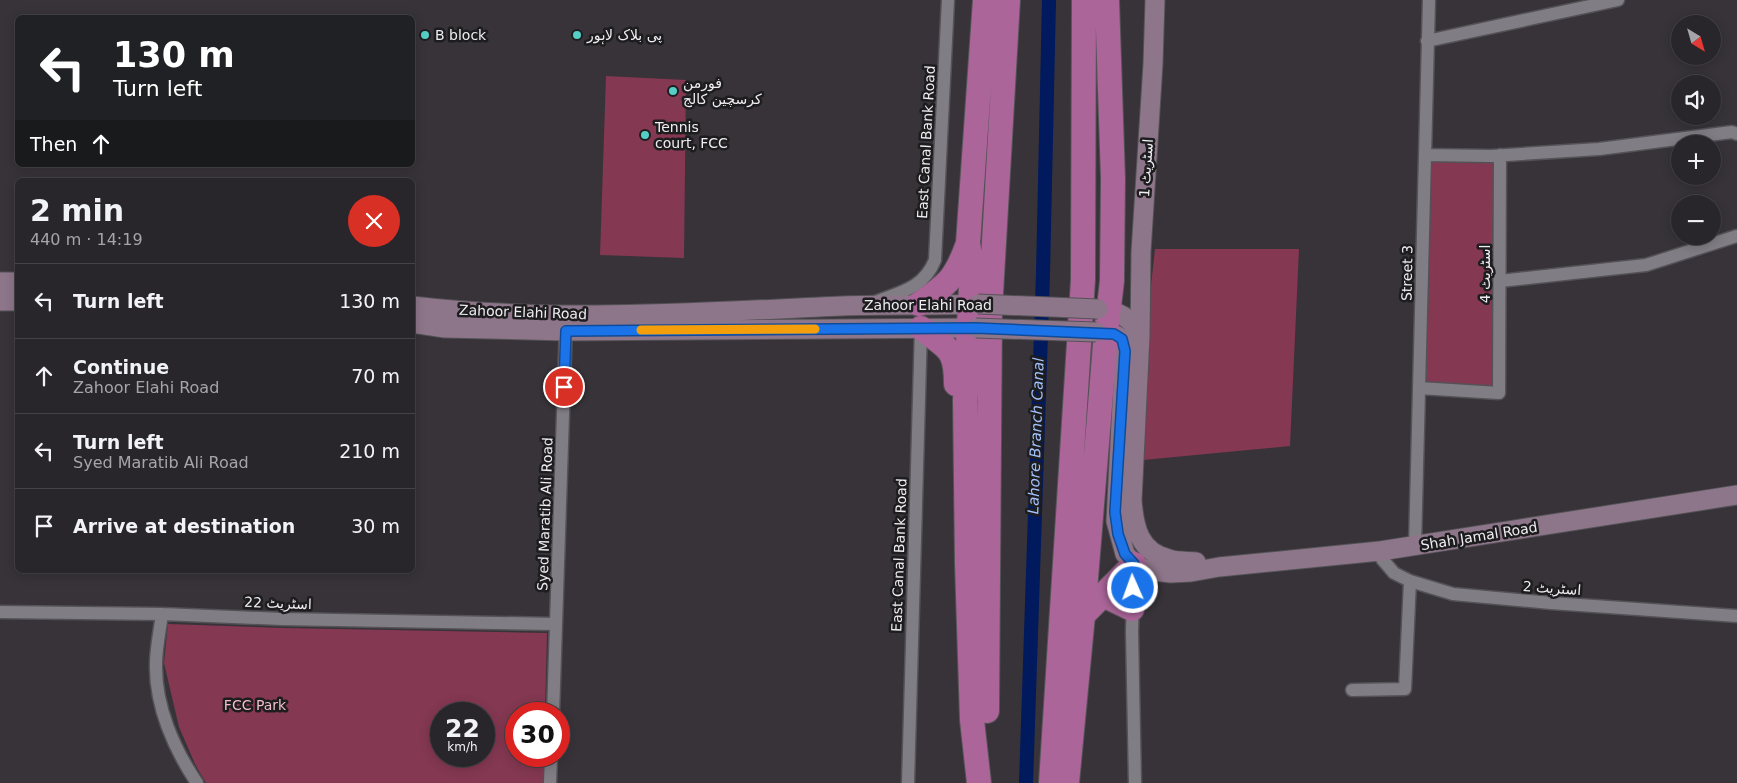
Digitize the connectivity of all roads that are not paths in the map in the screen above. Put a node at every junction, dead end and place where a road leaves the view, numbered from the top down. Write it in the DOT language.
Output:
graph roads {
  1 [pos="948,0"];
  2 [pos="985,0"];
  3 [pos="1008,0"];
  4 [pos="1084,0"];
  5 [pos="1107,0"];
  6 [pos="1155,0"];
  7 [pos="1429,0"];
  8 [pos="1618,0"];
  9 [pos="1427,41"];
  10 [pos="1737,134"];
  11 [pos="1425,155"];
  12 [pos="1500,155"];
  13 [pos="1737,236"];
  14 [pos="968,243"];
  15 [pos="1500,281"];
  16 [pos="0,282"];
  17 [pos="15,282"];
  18 [pos="1142,292"];
  19 [pos="0,301"];
  20 [pos="15,302"];
  21 [pos="866,304"];
  22 [pos="919,304"];
  23 [pos="974,304"];
  24 [pos="415,306"];
  25 [pos="1102,321"];
  26 [pos="415,323"];
  27 [pos="566,323"];
  28 [pos="921,328"];
  29 [pos="973,328"];
  30 [pos="1140,336"];
  31 [pos="1419,388"];
  32 [pos="965,400"];
  33 [pos="1737,495"];
  34 [pos="1416,546"];
  35 [pos="1380,552"];
  36 [pos="1134,564"];
  37 [pos="1219,567"];
  38 [pos="1410,581"];
  39 [pos="1103,595"];
  40 [pos="1132,610"];
  41 [pos="0,612"];
  42 [pos="162,614"];
  43 [pos="1083,615"];
  44 [pos="1737,616"];
  45 [pos="556,624"];
  46 [pos="1352,690"];
  47 [pos="553,702"];
  48 [pos="551,767"];
  49 [pos="197,783"];
  50 [pos="550,783"];
  51 [pos="908,783"];
  52 [pos="979,783"];
  53 [pos="986,783"];
  54 [pos="1051,783"];
  55 [pos="1067,783"];
  56 [pos="1135,783"];
  1 -- 21 [label="street, East Canal Bank Road"];
  2 -- 14 [label="highway"];
  3 -- 53 [label="highway"];
  4 -- 54 [label="highway"];
  5 -- 25 [label="highway"];
  6 -- 18 [label="main road, اسٹریٹ 1"];
  7 -- 9 [label="street, Street 3"];
  8 -- 9 [label="street"];
  9 -- 11 [label="street, Street 3"];
  10 -- 12 [label="street"];
  11 -- 12 [label="street"];
  11 -- 31 [label="street, Street 3"];
  12 -- 15 [label="street, اسٹریٹ 4"];
  13 -- 15 [label="street"];
  14 -- 22 [label="highway"];
  14 -- 23 [label="highway"];
  15 -- 31 [label="street, اسٹریٹ 4"];
  16 -- 17 [label="main road"];
  18 -- 25 [label="main road"];
  18 -- 30 [label="main road, اسٹریٹ 1"];
  19 -- 20 [label="main road"];
  21 -- 22 [label="main road, Zahoor Elahi Road"];
  21 -- 27 [label="main road, Zahoor Elahi Road"];
  22 -- 23 [label="main road, Zahoor Elahi Road"];
  23 -- 25 [label="main road, Zahoor Elahi Road, bridge"];
  23 -- 29 [label="highway"];
  24 -- 27 [label="main road, Zahoor Elahi Road"];
  25 -- 29 [label="main road, Zahoor Elahi Road, bridge"];
  25 -- 30 [label="main road, Zahoor Elahi Road"];
  25 -- 36 [label="main road"];
  25 -- 43 [label="highway"];
  26 -- 27 [label="main road, Zahoor Elahi Road"];
  27 -- 28 [label="main road, Zahoor Elahi Road"];
  27 -- 45 [label="street, Syed Maratib Ali Road"];
  28 -- 29 [label="main road, Zahoor Elahi Road"];
  28 -- 32 [label="highway"];
  28 -- 51 [label="street, East Canal Bank Road"];
  29 -- 32 [label="highway"];
  30 -- 37 [label="main road"];
  31 -- 34 [label="street, Street 3"];
  32 -- 52 [label="highway"];
  33 -- 34 [label="main road, Shah Jamal Road"];
  34 -- 35 [label="main road, Shah Jamal Road"];
  35 -- 37 [label="main road, Shah Jamal Road"];
  35 -- 38 [label="street, اسٹریٹ 2"];
  36 -- 37 [label="main road"];
  36 -- 39 [label="highway"];
  36 -- 40 [label="street"];
  38 -- 44 [label="street, اسٹریٹ 2"];
  38 -- 46 [label="street"];
  39 -- 40 [label="highway"];
  39 -- 43 [label="highway"];
  40 -- 56 [label="street"];
  41 -- 42 [label="street, اسٹریٹ 22"];
  42 -- 45 [label="street, اسٹریٹ 22"];
  42 -- 49 [label="street"];
  43 -- 55 [label="highway"];
  45 -- 47 [label="street, Syed Maratib Ali Road"];
  48 -- 50 [label="street"];
}
